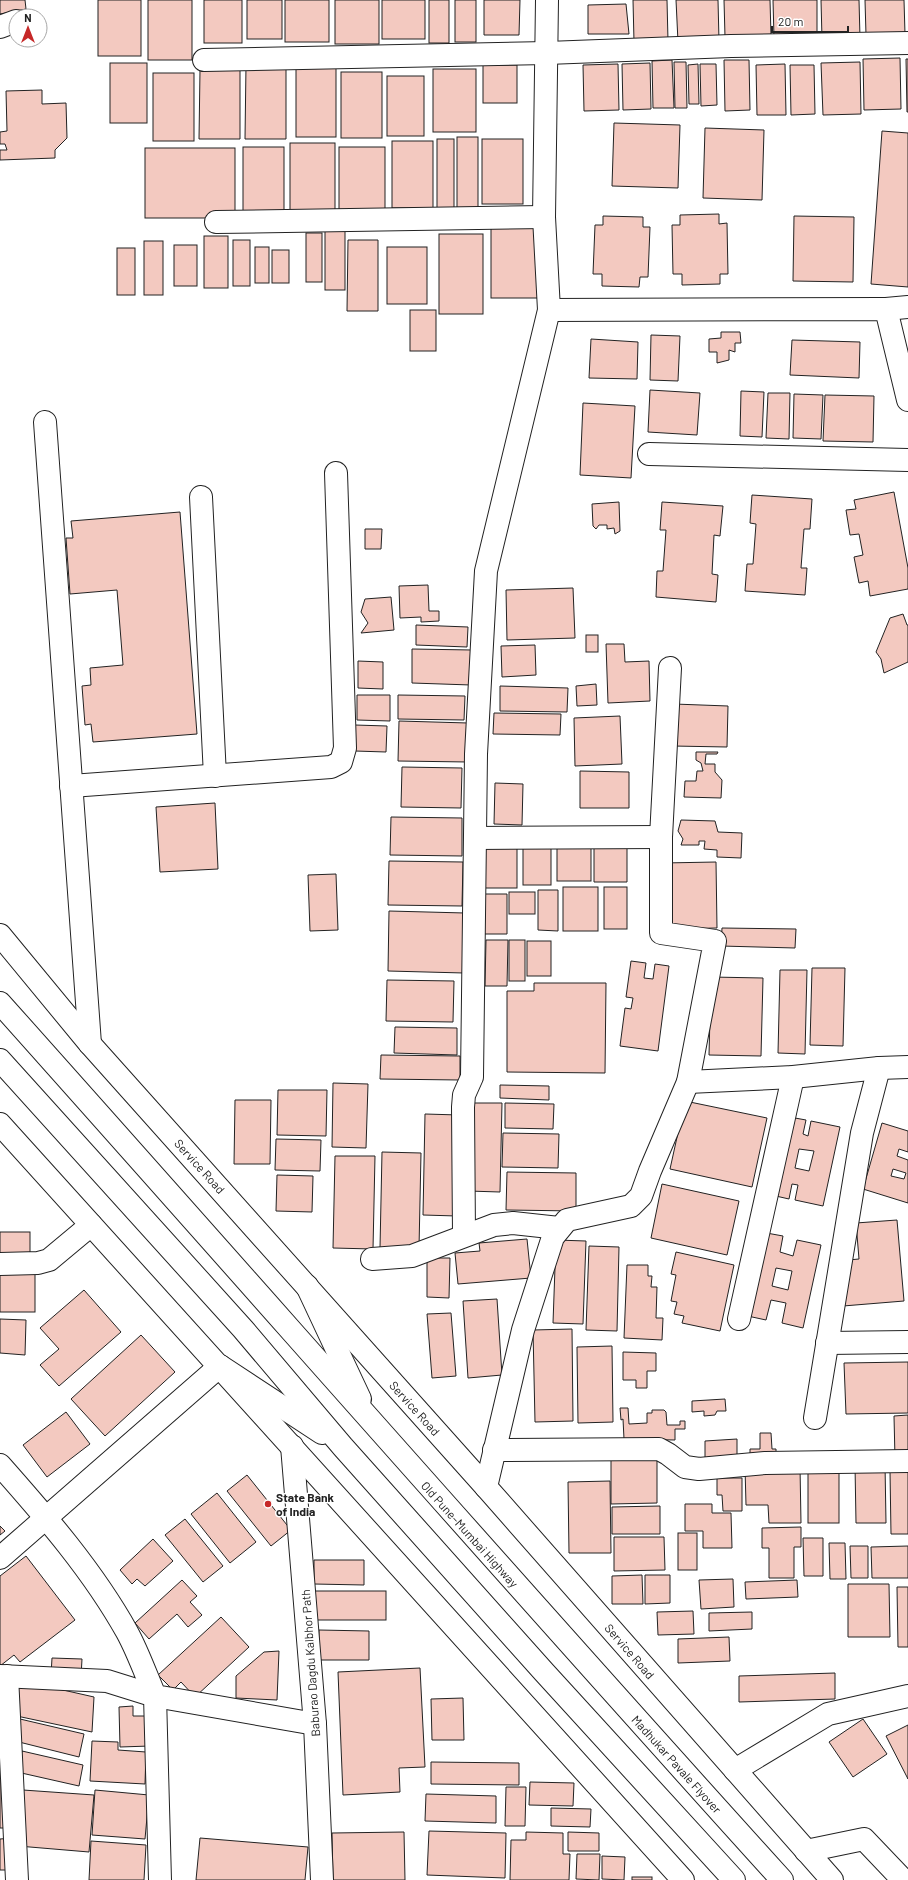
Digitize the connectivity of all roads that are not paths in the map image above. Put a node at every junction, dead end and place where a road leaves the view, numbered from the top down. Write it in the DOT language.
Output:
graph roads {
  1 [pos="547,0"];
  2 [pos="908,43"];
  3 [pos="546,53"];
  4 [pos="204,60"];
  5 [pos="544,217"];
  6 [pos="216,222"];
  7 [pos="908,307"];
  8 [pos="886,309"];
  9 [pos="548,310"];
  10 [pos="908,400"];
  11 [pos="45,422"];
  12 [pos="649,454"];
  13 [pos="908,460"];
  14 [pos="336,473"];
  15 [pos="201,497"];
  16 [pos="670,668"];
  17 [pos="215,776"];
  18 [pos="71,786"];
  19 [pos="661,837"];
  20 [pos="475,838"];
  21 [pos="0,934"];
  22 [pos="0,1003"];
  23 [pos="90,1044"];
  24 [pos="0,1060"];
  25 [pos="879,1068"];
  26 [pos="908,1068"];
  27 [pos="793,1077"];
  28 [pos="688,1082"];
  29 [pos="0,1124"];
  30 [pos="91,1225"];
  31 [pos="559,1228"];
  32 [pos="464,1235"];
  33 [pos="372,1259"];
  34 [pos="0,1264"];
  35 [pos="307,1286"];
  36 [pos="739,1319"];
  37 [pos="908,1342"];
  38 [pos="827,1343"];
  39 [pos="220,1366"];
  40 [pos="815,1418"];
  41 [pos="369,1420"];
  42 [pos="292,1446"];
  43 [pos="343,1447"];
  44 [pos="494,1450"];
  45 [pos="908,1461"];
  46 [pos="0,1465"];
  47 [pos="486,1487"];
  48 [pos="46,1518"];
  49 [pos="0,1558"];
  50 [pos="572,1648"];
  51 [pos="3,1676"];
  52 [pos="155,1696"];
  53 [pos="908,1696"];
  54 [pos="315,1724"];
  55 [pos="735,1770"];
  56 [pos="806,1851"];
  57 [pos="17,1880"];
  58 [pos="160,1880"];
  59 [pos="322,1880"];
  60 [pos="683,1880"];
  61 [pos="734,1880"];
  62 [pos="782,1880"];
  63 [pos="832,1880"];
  64 [pos="903,1880"];
  1 -- 3 [label="main road"];
  2 -- 3 [label="main road"];
  3 -- 4 [label="main road"];
  3 -- 5 [label="main road"];
  5 -- 6 [label="main road"];
  5 -- 9 [label="main road"];
  7 -- 8 [label="main road"];
  8 -- 9 [label="main road"];
  8 -- 10 [label="main road"];
  9 -- 20 [label="main road"];
  11 -- 18 [label="main road"];
  12 -- 13 [label="main road"];
  14 -- 17 [label="main road"];
  15 -- 17 [label="main road"];
  16 -- 19 [label="main road"];
  17 -- 18 [label="main road"];
  18 -- 23 [label="main road"];
  19 -- 20 [label="main road"];
  19 -- 28 [label="main road"];
  20 -- 32 [label="main road"];
  21 -- 23 [label="main road, Service Road"];
  22 -- 41 [label="main road, Old Pune–Mumbai Highway"];
  23 -- 35 [label="main road, Service Road"];
  24 -- 43 [label="main road"];
  25 -- 26 [label="main road"];
  25 -- 27 [label="main road"];
  25 -- 38 [label="main road"];
  27 -- 28 [label="main road"];
  27 -- 36 [label="main road"];
  28 -- 31 [label="main road"];
  29 -- 30 [label="main road"];
  30 -- 34 [label="main road"];
  30 -- 39 [label="main road"];
  31 -- 32 [label="main road"];
  31 -- 44 [label="main road"];
  32 -- 33 [label="main road"];
  35 -- 41 [label="main road"];
  35 -- 47 [label="main road, Service Road"];
  37 -- 38 [label="main road"];
  38 -- 40 [label="main road"];
  39 -- 42 [label="main road"];
  39 -- 43 [label="main road"];
  39 -- 48 [label="main road"];
  41 -- 50 [label="main road, Old Pune–Mumbai Highway"];
  42 -- 54 [label="main road, Baburao Dagdu Kalbhor Path"];
  42 -- 60 [label="main road"];
  43 -- 61 [label="main road"];
  44 -- 45 [label="main road"];
  44 -- 47 [label="main road"];
  46 -- 48 [label="main road"];
  47 -- 55 [label="main road, Service Road"];
  48 -- 49 [label="main road"];
  48 -- 52 [label="main road"];
  50 -- 62 [label="main road, Madhukar Pavale Flyover"];
  51 -- 52 [label="main road"];
  51 -- 57 [label="main road"];
  52 -- 54 [label="main road"];
  52 -- 58 [label="main road"];
  53 -- 55 [label="main road"];
  54 -- 59 [label="main road, Baburao Dagdu Kalbhor Path"];
  55 -- 56 [label="main road, Service Road"];
  56 -- 63 [label="main road, Service Road"];
  56 -- 64 [label="main road"];
}
